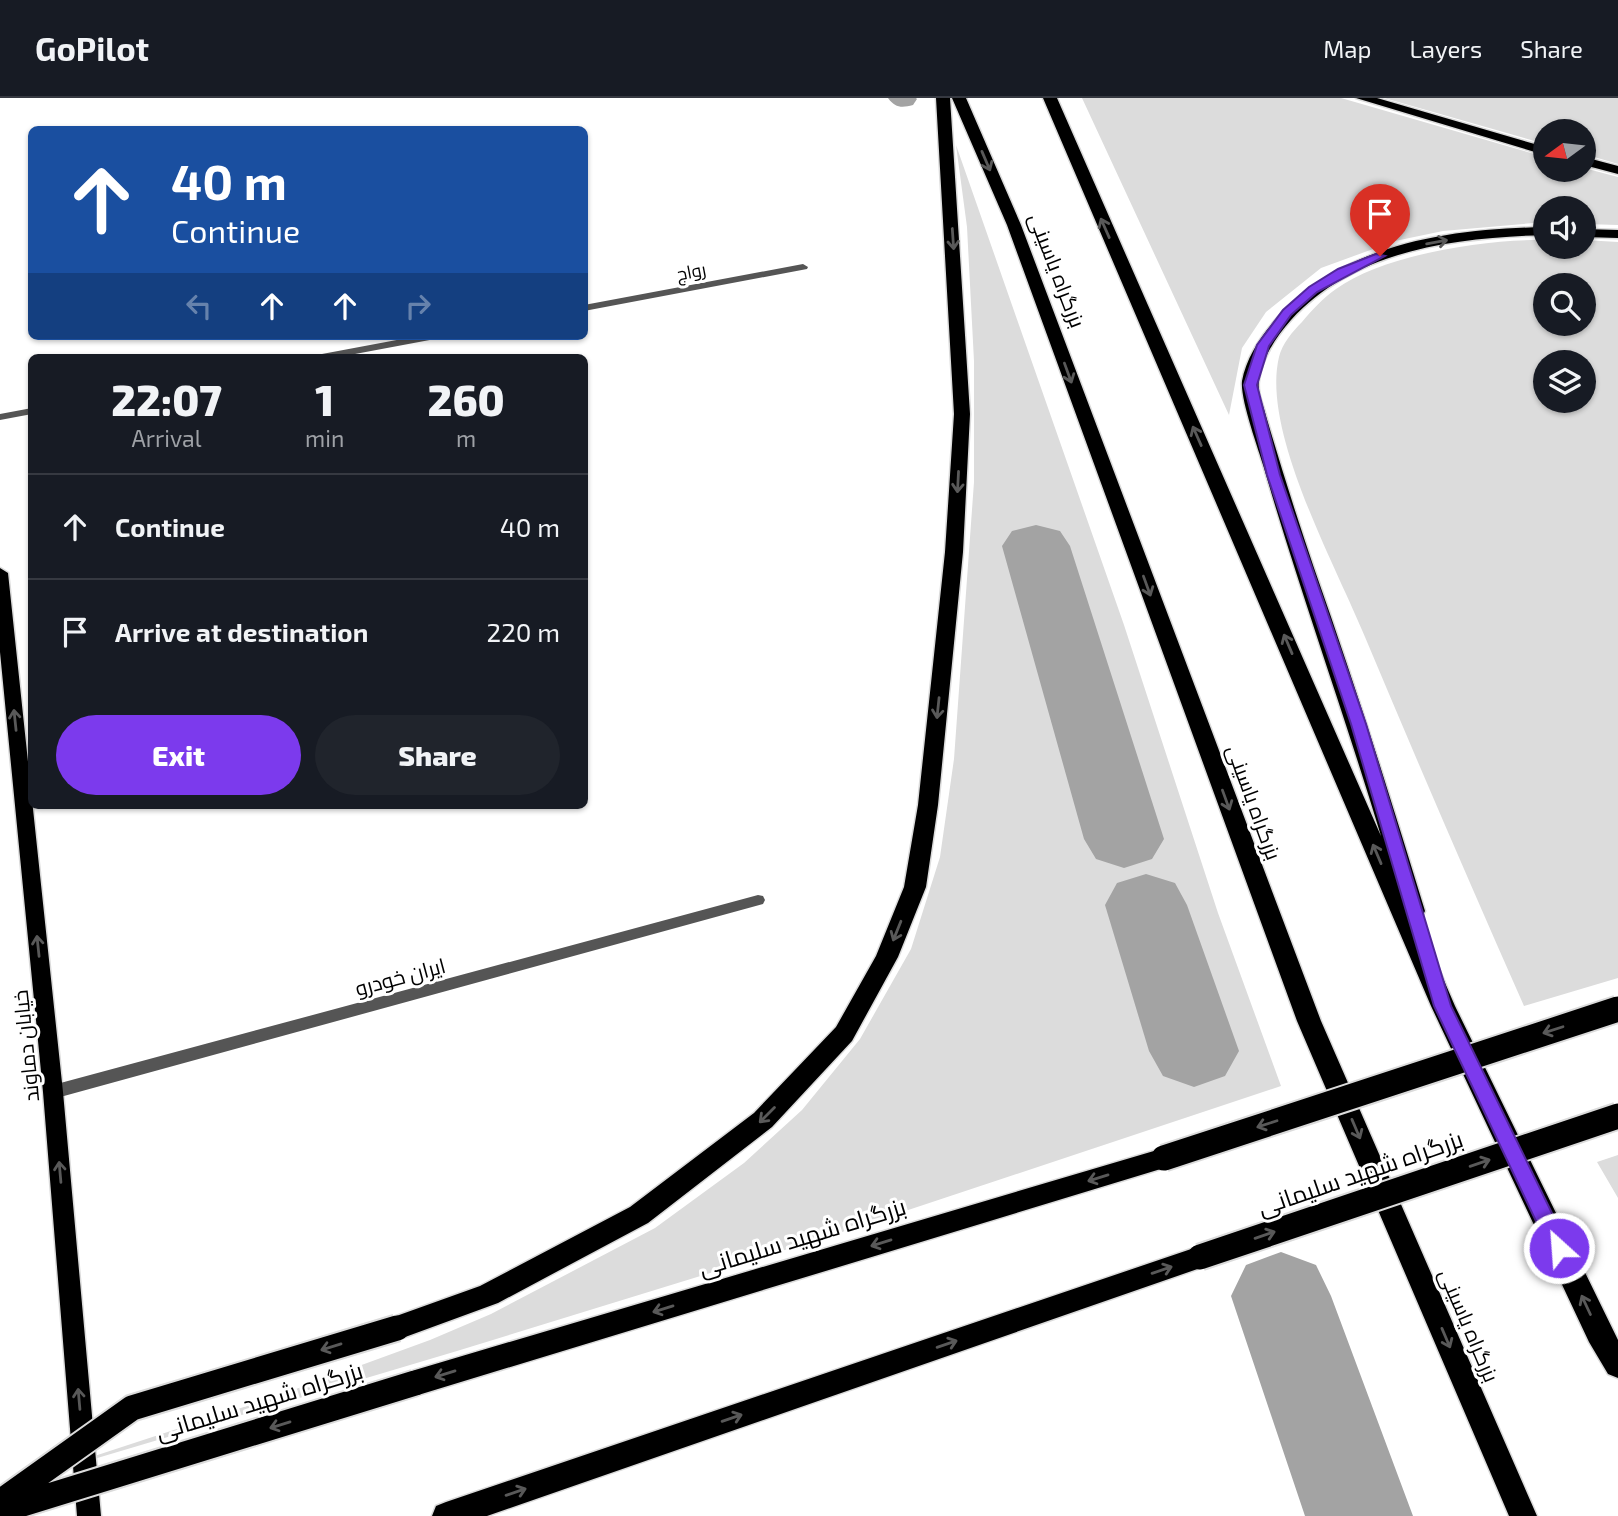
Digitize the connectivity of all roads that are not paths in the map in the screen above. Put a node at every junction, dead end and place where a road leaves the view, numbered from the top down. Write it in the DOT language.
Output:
graph roads {
  1 [pos="943,98"];
  2 [pos="960,98"];
  3 [pos="1050,98"];
  4 [pos="1363,98"];
  5 [pos="1533,147"];
  6 [pos="1596,164"];
  7 [pos="1618,170"];
  8 [pos="1533,232"];
  9 [pos="1596,233"];
  10 [pos="1618,234"];
  11 [pos="803,267"];
  12 [pos="588,307"];
  13 [pos="414,340"];
  14 [pos="339,354"];
  15 [pos="28,412"];
  16 [pos="0,417"];
  17 [pos="0,573"];
  18 [pos="758,900"];
  19 [pos="1443,1006"];
  20 [pos="1618,1009"];
  21 [pos="53,1091"];
  22 [pos="1618,1116"];
  23 [pos="1618,1365"];
  24 [pos="0,1502"];
  25 [pos="0,1511"];
  26 [pos="449,1515"];
  27 [pos="89,1516"];
  28 [pos="1523,1516"];
  1 -- 24 [label="highway, one-way, bridge"];
  2 -- 28 [label="highway, بزرگراه یاسینی, one-way"];
  19 -- 3 [label="highway, one-way"];
  4 -- 5 [label="highway"];
  6 -- 7 [label="highway"];
  19 -- 8 [label="highway, one-way"];
  9 -- 10 [label="highway"];
  11 -- 12 [label="lane, رواج"];
  13 -- 14 [label="lane"];
  15 -- 16 [label="lane"];
  21 -- 17 [label="main road, خیابان دماوند, one-way"];
  18 -- 21 [label="lane, ایران خودرو"];
  23 -- 19 [label="highway, one-way"];
  20 -- 25 [label="highway, بزرگراه شهید سلیمانی, one-way, bridge"];
  27 -- 21 [label="main road, خیابان دماوند, one-way"];
  26 -- 22 [label="highway, بزرگراه شهید سلیمانی, one-way, bridge"];
}
